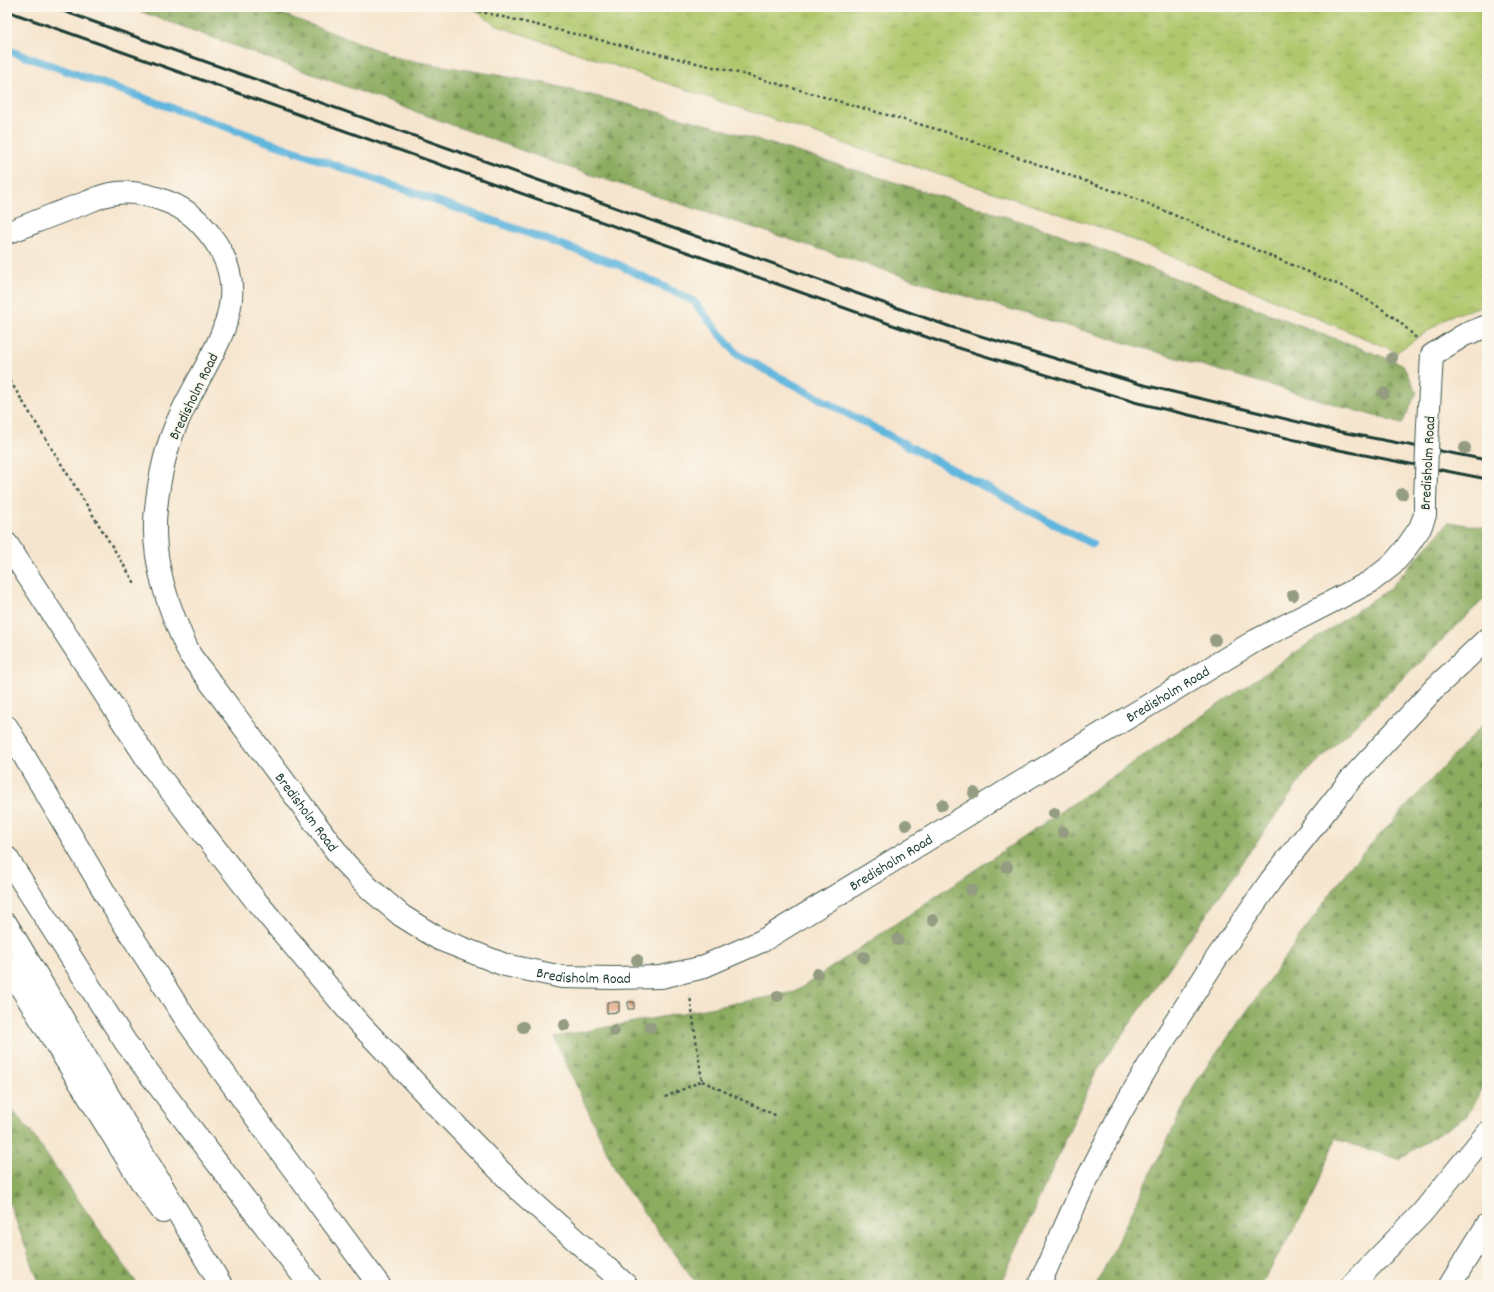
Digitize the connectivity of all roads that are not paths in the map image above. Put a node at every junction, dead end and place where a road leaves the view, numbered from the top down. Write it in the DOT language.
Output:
graph roads {
  1 [pos="7,233"];
  2 [pos="1487,326"];
  3 [pos="7,544"];
  4 [pos="1487,639"];
  5 [pos="7,727"];
  6 [pos="7,858"];
  7 [pos="7,925"];
  8 [pos="7,965"];
  9 [pos="1487,1133"];
  10 [pos="1487,1225"];
  11 [pos="214,1285"];
  12 [pos="220,1285"];
  13 [pos="310,1285"];
  14 [pos="379,1285"];
  15 [pos="626,1285"];
  16 [pos="1039,1285"];
  17 [pos="1352,1285"];
  18 [pos="1450,1285"];
  1 -- 2 [label="main road, Bredisholm Road, bridge"];
  3 -- 15 [label="main road"];
  4 -- 16 [label="main road"];
  5 -- 14 [label="main road"];
  6 -- 13 [label="main road"];
  7 -- 12 [label="main road"];
  8 -- 11 [label="main road"];
  9 -- 17 [label="main road"];
  10 -- 18 [label="main road"];
}
